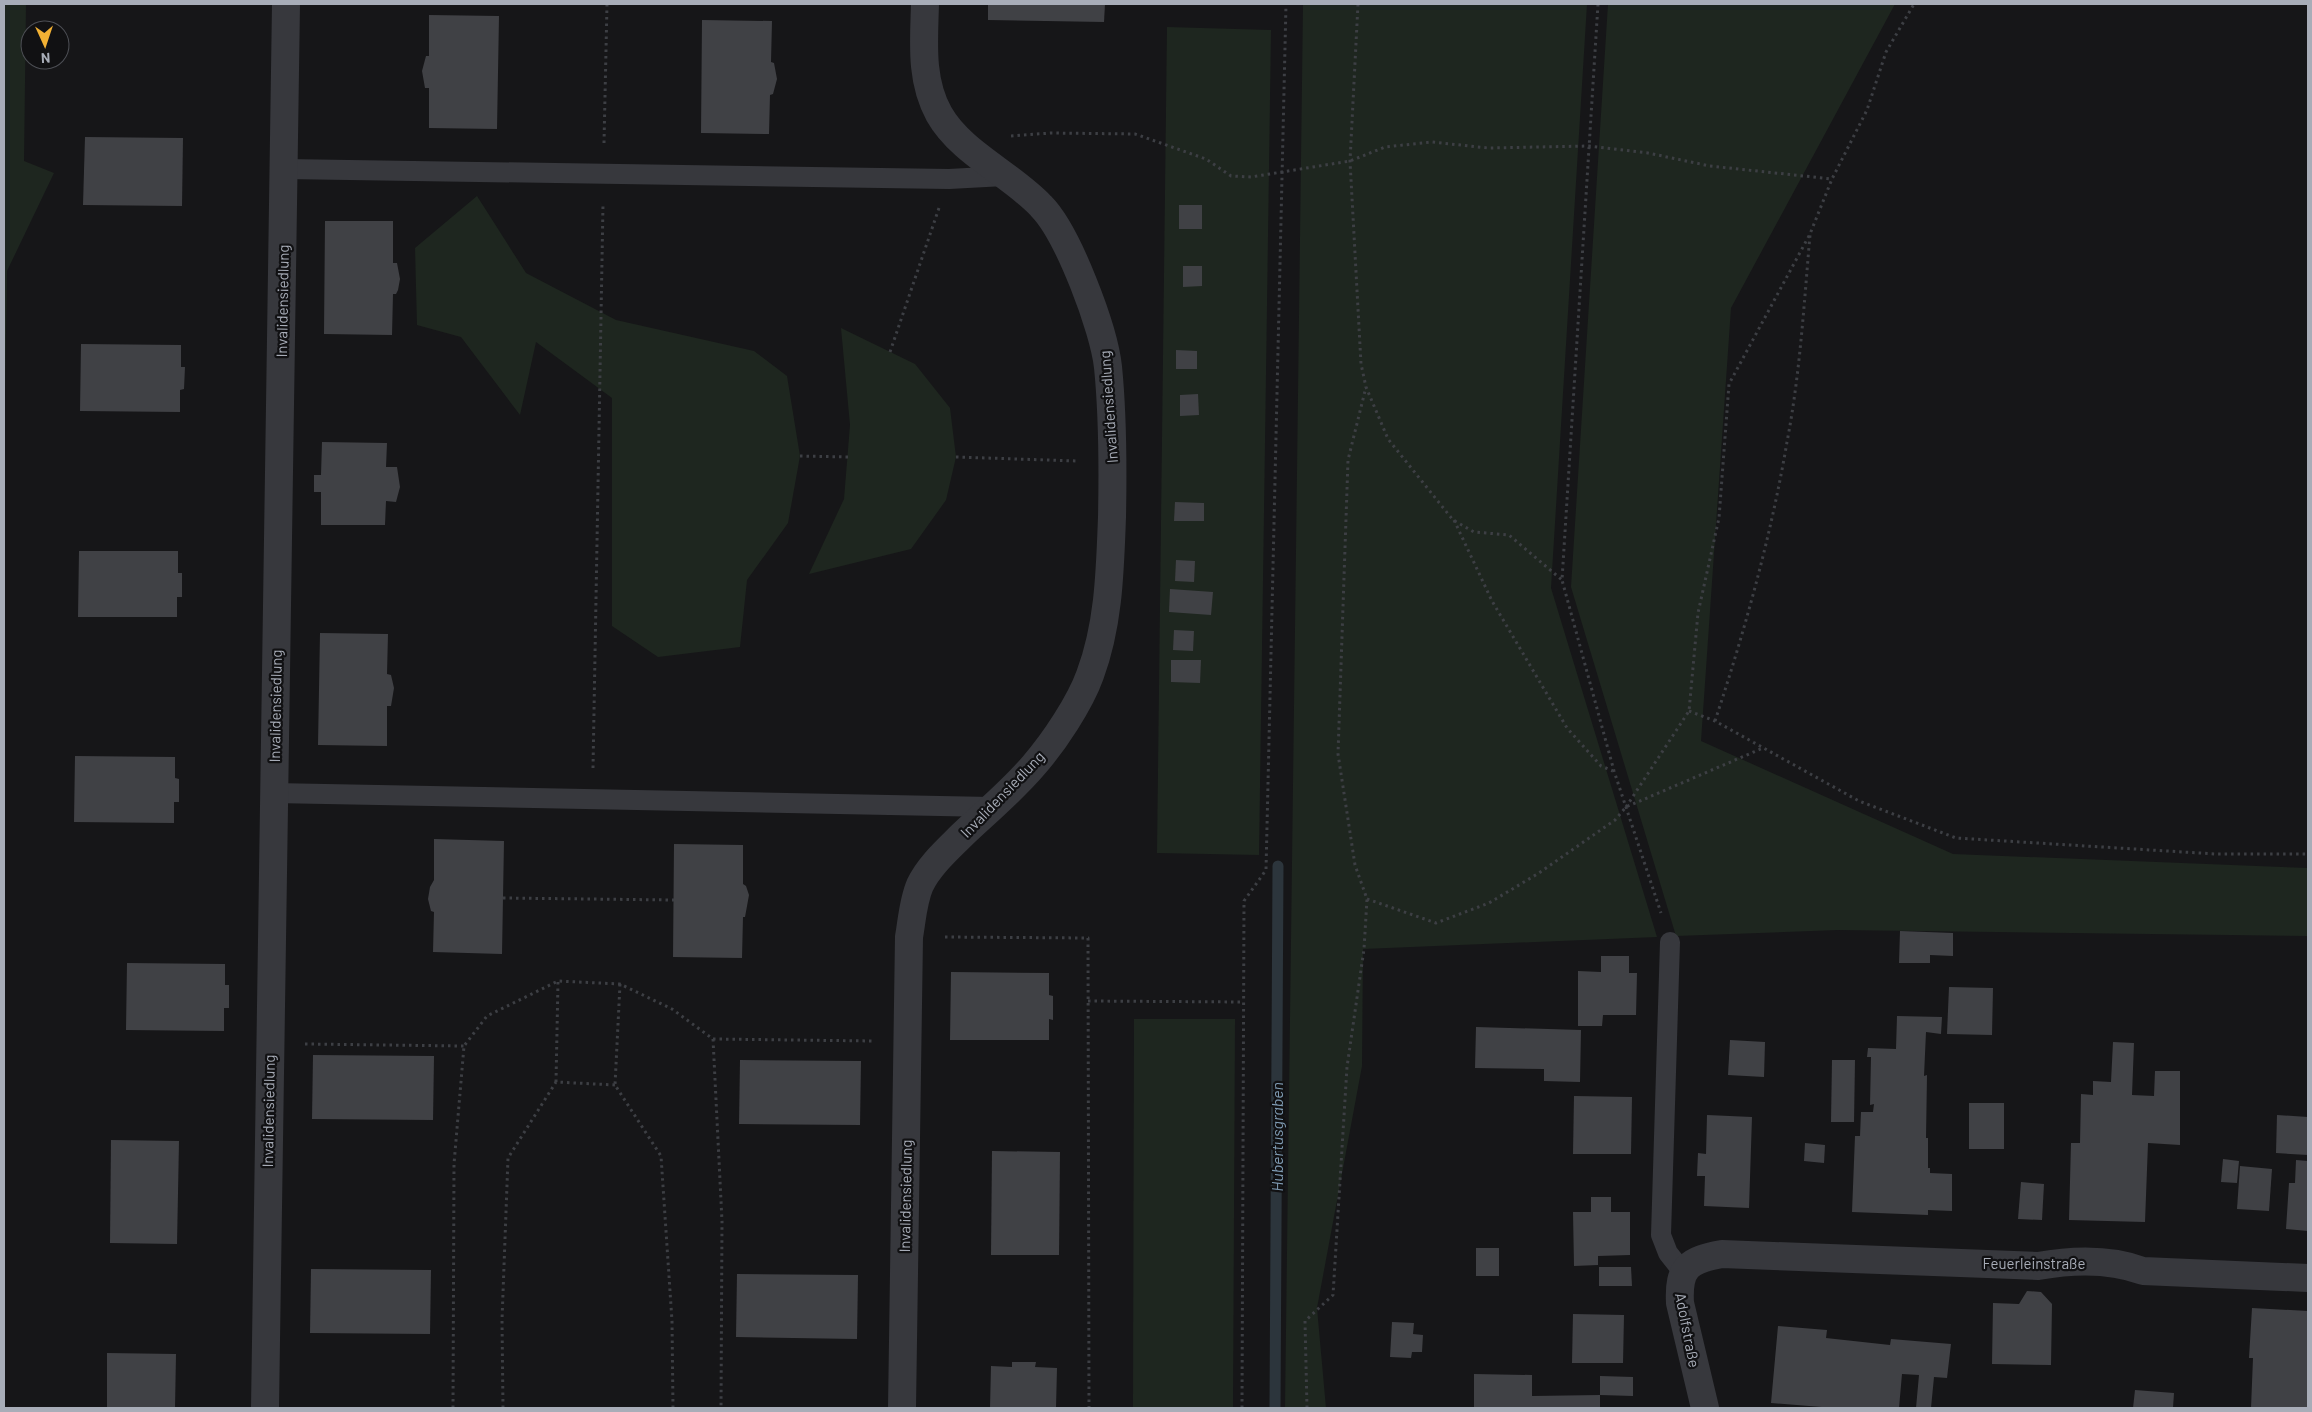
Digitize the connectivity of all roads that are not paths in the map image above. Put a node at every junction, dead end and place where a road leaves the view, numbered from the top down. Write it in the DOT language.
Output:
graph roads {
  1 [pos="286,4"];
  2 [pos="925,4"];
  3 [pos="285,169"];
  4 [pos="1004,176"];
  5 [pos="273,793"];
  6 [pos="991,807"];
  7 [pos="1670,942"];
  8 [pos="1758,1255"];
  9 [pos="1683,1272"];
  10 [pos="2308,1278"];
  11 [pos="265,1408"];
  12 [pos="902,1408"];
  13 [pos="1705,1408"];
  1 -- 3 [label="street, Invalidensiedlung"];
  2 -- 4 [label="street, Invalidensiedlung"];
  3 -- 4 [label="lane"];
  3 -- 5 [label="street, Invalidensiedlung"];
  4 -- 6 [label="street, Invalidensiedlung"];
  5 -- 6 [label="lane"];
  5 -- 11 [label="street, Invalidensiedlung"];
  6 -- 12 [label="street, Invalidensiedlung"];
  7 -- 9 [label="lane"];
  8 -- 9 [label="street, Adolfstraße"];
  8 -- 10 [label="street, Feuerleinstraße"];
  9 -- 13 [label="street, Adolfstraße"];
}
